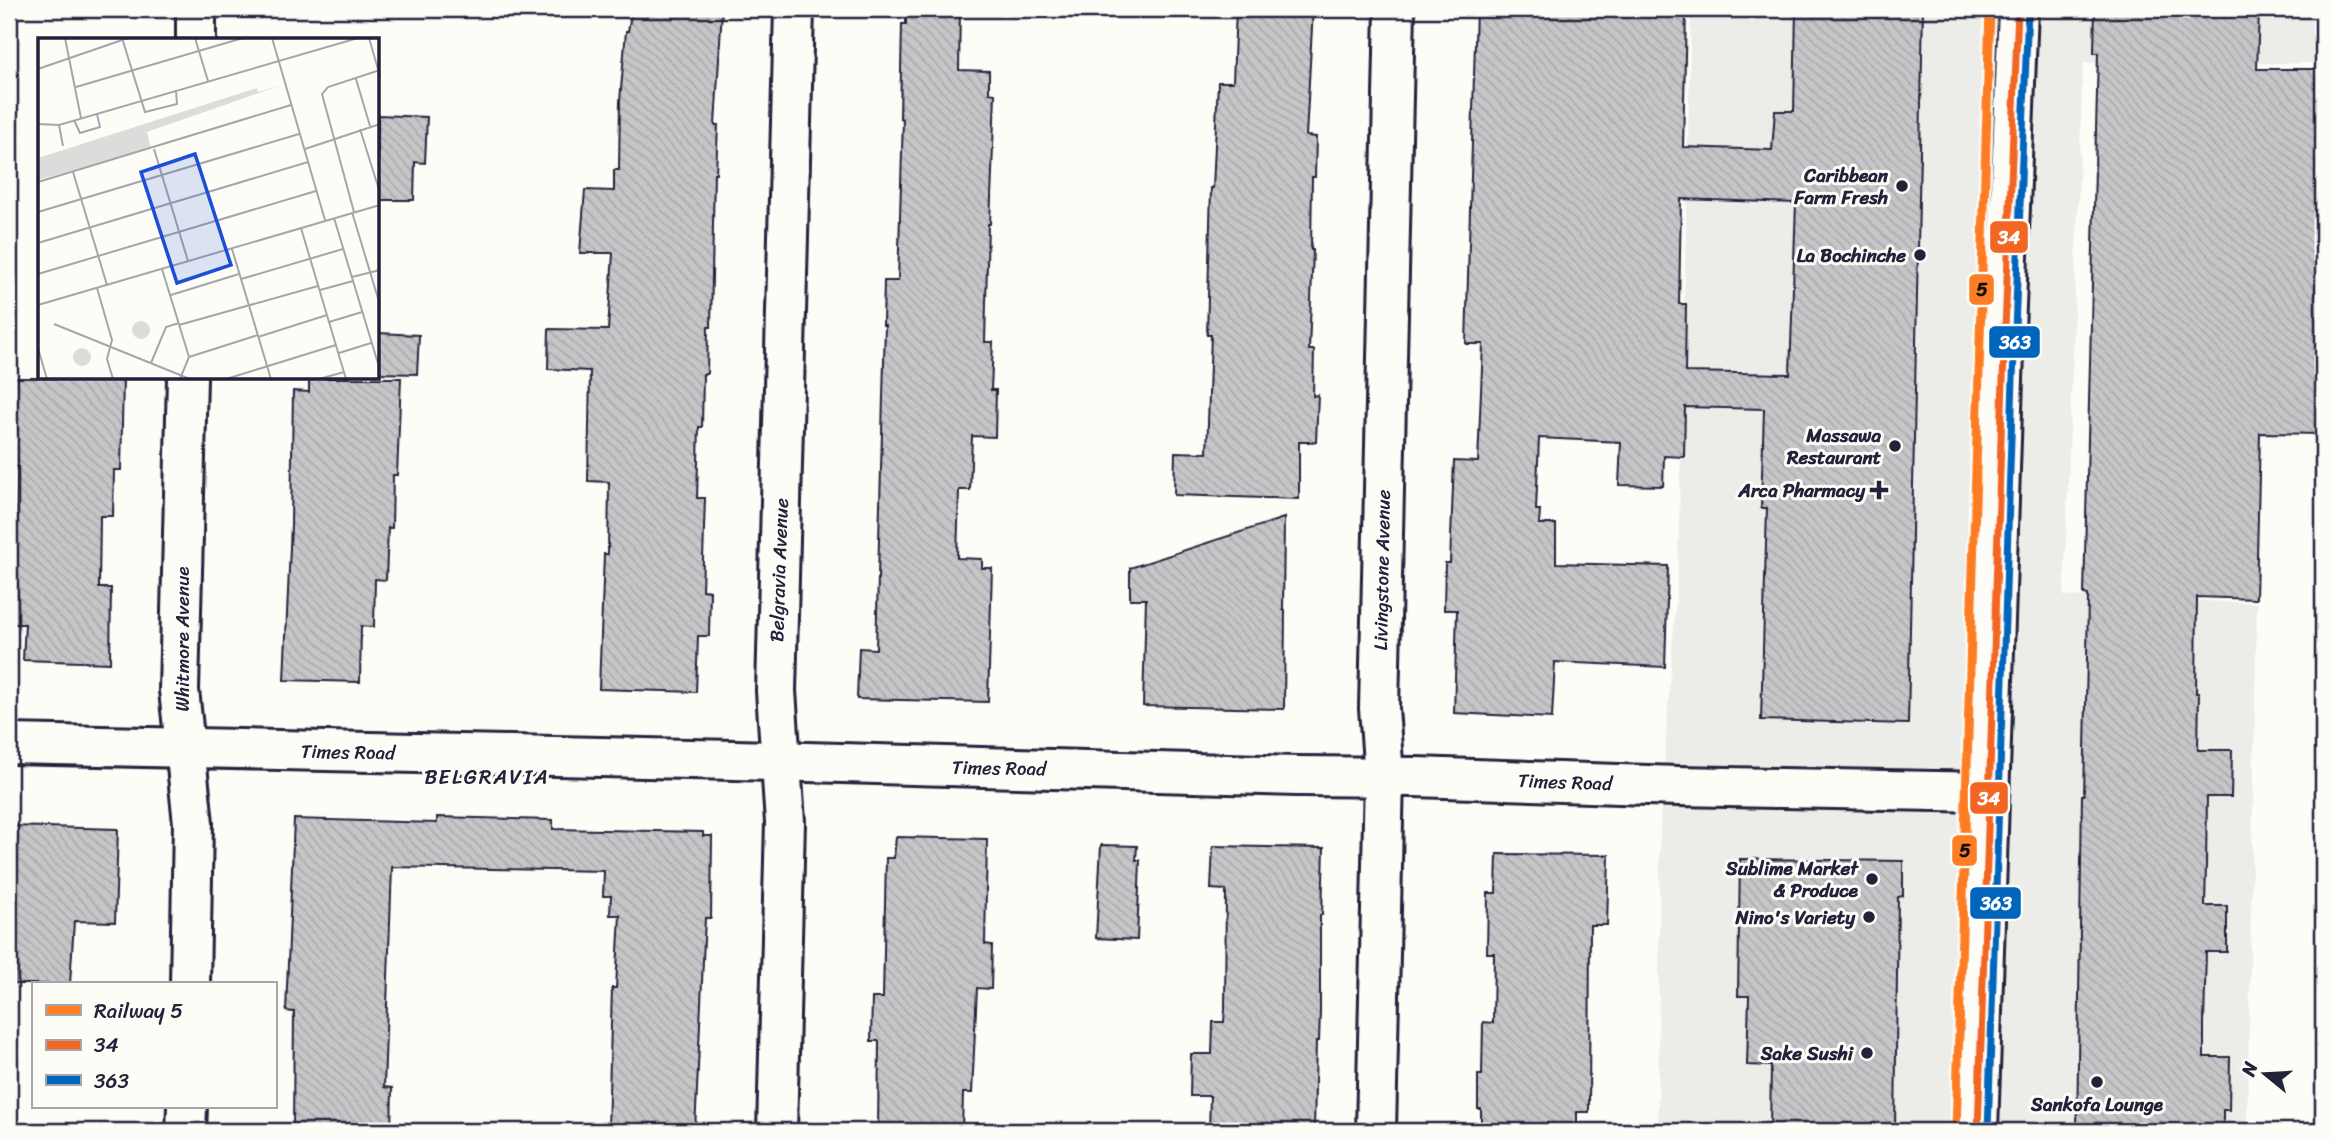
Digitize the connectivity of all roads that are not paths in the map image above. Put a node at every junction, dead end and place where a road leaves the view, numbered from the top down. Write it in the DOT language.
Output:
graph roads {
  1 [pos="197,9"];
  2 [pos="794,9"];
  3 [pos="1395,9"];
  4 [pos="2018,9"];
  5 [pos="196,38"];
  6 [pos="187,380"];
  7 [pos="9,744"];
  8 [pos="185,749"];
  9 [pos="779,763"];
  10 [pos="1384,776"];
  11 [pos="1988,792"];
  12 [pos="190,982"];
  13 [pos="187,1108"];
  14 [pos="187,1131"];
  15 [pos="777,1131"];
  16 [pos="1376,1131"];
  17 [pos="1978,1131"];
  1 -- 5 [label="street"];
  2 -- 9 [label="street, Belgravia Avenue"];
  3 -- 10 [label="street, Livingstone Avenue"];
  4 -- 11 [label="street"];
  6 -- 8 [label="street, Whitmore Avenue"];
  7 -- 8 [label="street, Times Road"];
  8 -- 9 [label="street, Times Road"];
  8 -- 12 [label="street, Whitmore Avenue"];
  9 -- 10 [label="street, Times Road"];
  9 -- 15 [label="street, Belgravia Avenue"];
  10 -- 11 [label="street, Times Road"];
  10 -- 16 [label="street, Livingstone Avenue"];
  11 -- 17 [label="street"];
  13 -- 14 [label="street"];
}
